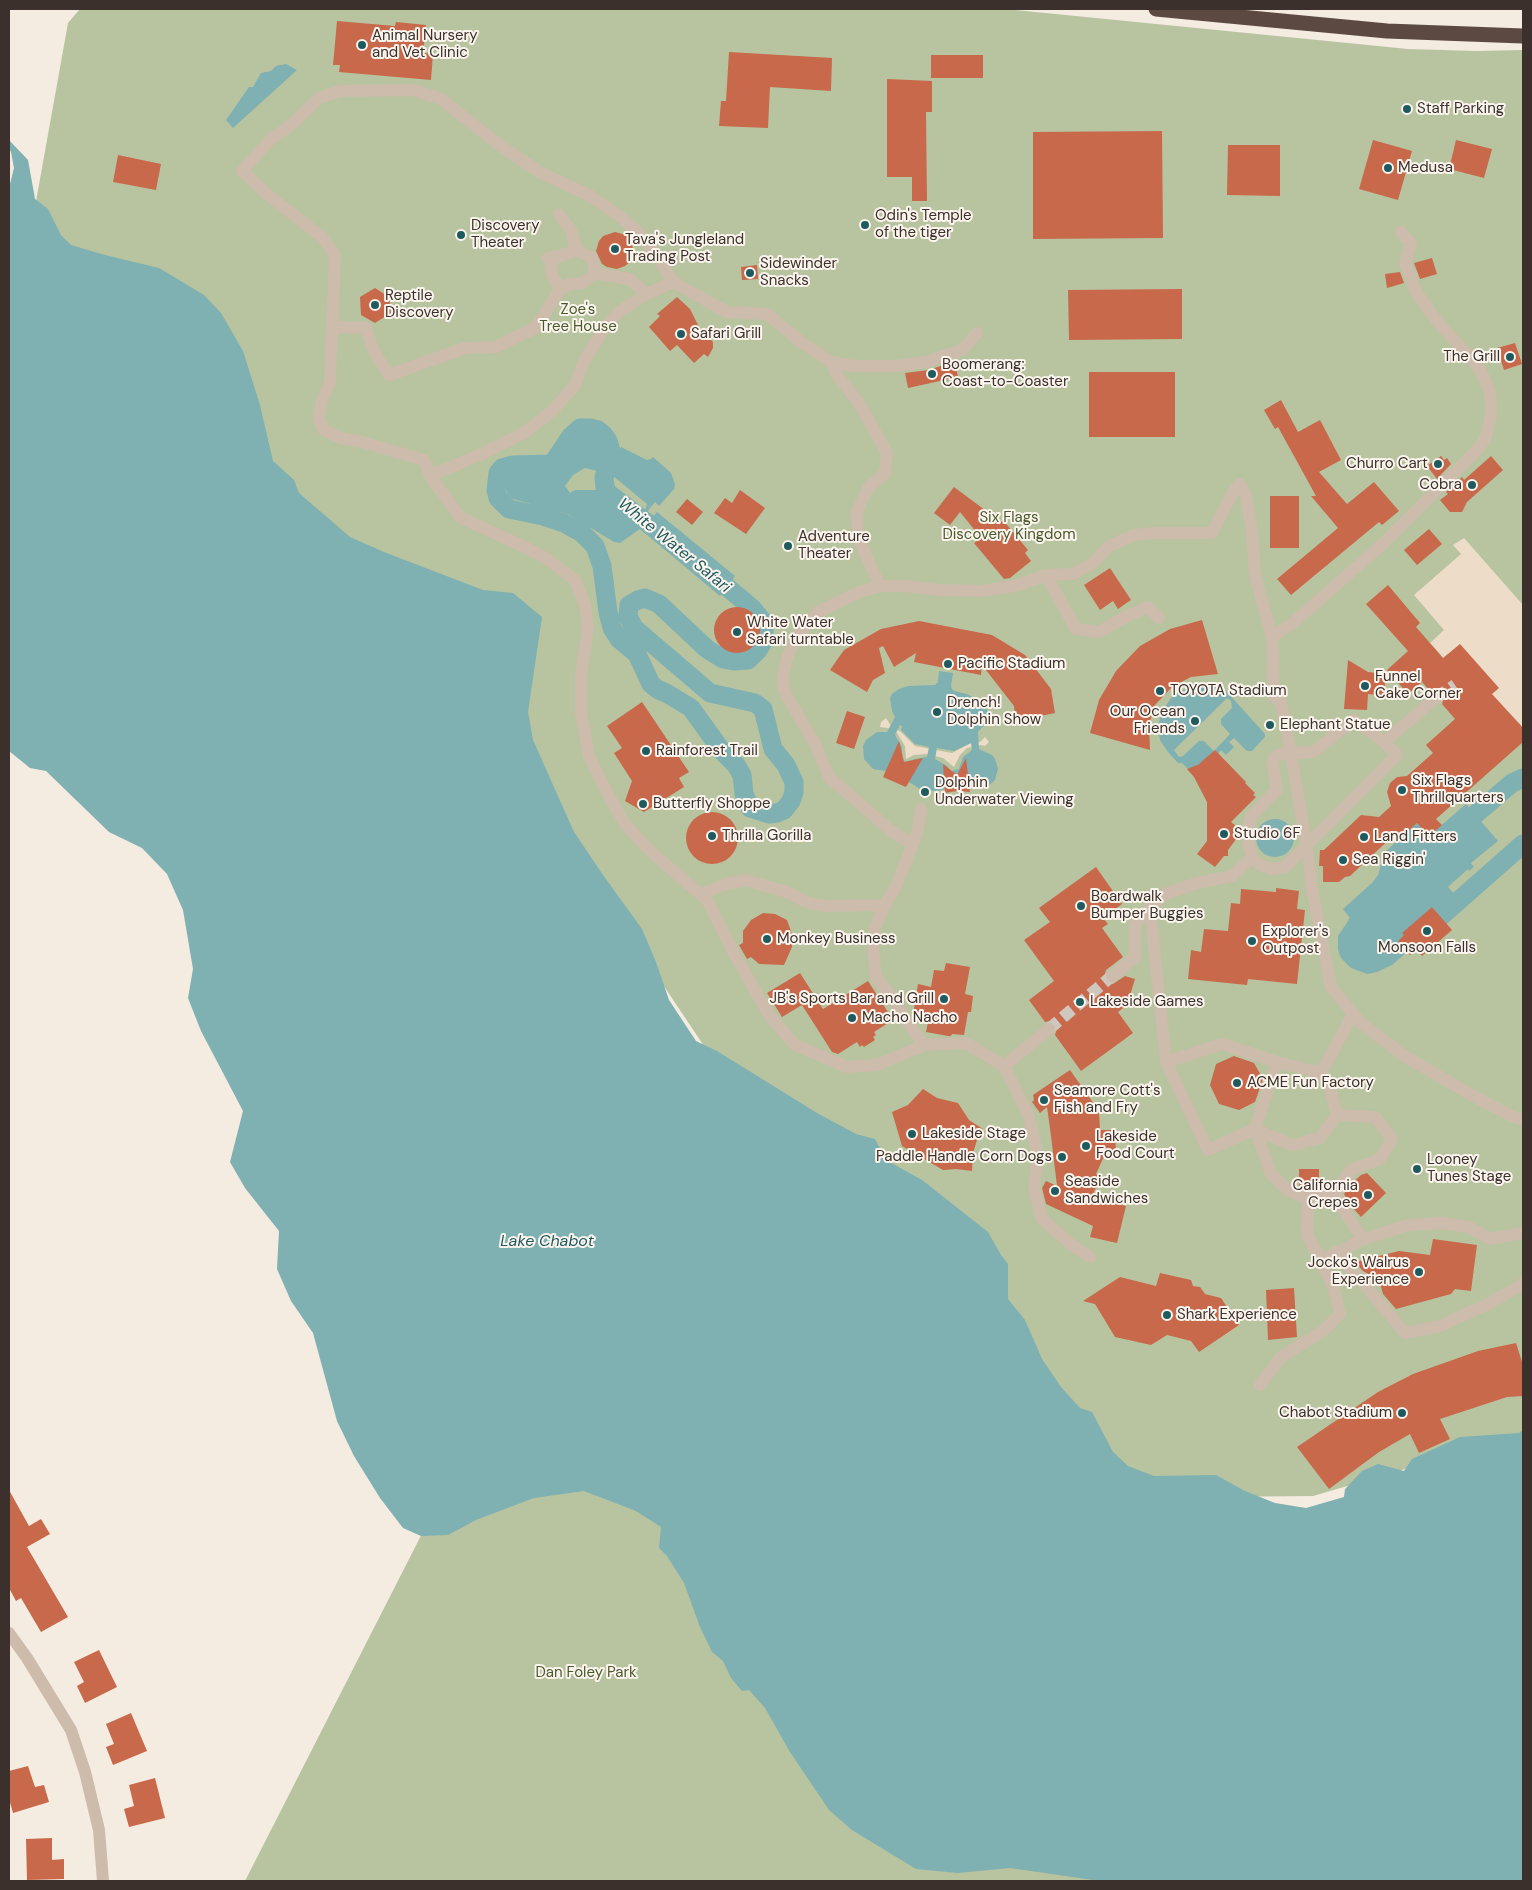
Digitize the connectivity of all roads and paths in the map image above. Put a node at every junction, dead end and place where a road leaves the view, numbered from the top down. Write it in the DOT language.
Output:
graph roads {
  1 [pos="1156,9"];
  2 [pos="1523,36"];
  3 [pos="559,214"];
  4 [pos="1401,232"];
  5 [pos="576,250"];
  6 [pos="595,273"];
  7 [pos="673,282"];
  8 [pos="560,290"];
  9 [pos="647,294"];
  10 [pos="332,327"];
  11 [pos="977,333"];
  12 [pos="830,362"];
  13 [pos="430,476"];
  14 [pos="1046,574"];
  15 [pos="880,586"];
  16 [pos="1159,618"];
  17 [pos="1272,637"];
  18 [pos="1436,698"];
  19 [pos="1384,742"];
  20 [pos="1290,753"];
  21 [pos="1296,786"];
  22 [pos="1277,790"];
  23 [pos="921,809"];
  24 [pos="913,844"];
  25 [pos="1307,847"];
  26 [pos="1252,857"];
  27 [pos="701,894"];
  28 [pos="885,904"];
  29 [pos="1150,907"];
  30 [pos="1112,976"];
  31 [pos="1353,1014"];
  32 [pos="1049,1029"];
  33 [pos="924,1045"];
  34 [pos="1166,1062"];
  35 [pos="1277,1062"];
  36 [pos="1004,1066"];
  37 [pos="1321,1073"];
  38 [pos="1337,1115"];
  39 [pos="1523,1119"];
  40 [pos="1255,1130"];
  41 [pos="1336,1193"];
  42 [pos="1308,1198"];
  43 [pos="1523,1233"];
  44 [pos="1363,1239"];
  45 [pos="1090,1257"];
  46 [pos="1523,1283"];
  47 [pos="1260,1385"];
  48 [pos="9,1633"];
  49 [pos="103,1881"];
  1 -- 2 [label="highway"];
  3 -- 5 [label="street"];
  4 -- 17 [label="street"];
  5 -- 6 [label="street"];
  5 -- 8 [label="street"];
  6 -- 8 [label="street"];
  6 -- 9 [label="street"];
  7 -- 9 [label="street"];
  7 -- 10 [label="street"];
  7 -- 12 [label="street"];
  8 -- 10 [label="street"];
  9 -- 13 [label="street"];
  10 -- 13 [label="street"];
  11 -- 12 [label="street"];
  12 -- 15 [label="street"];
  13 -- 27 [label="street"];
  14 -- 15 [label="street"];
  14 -- 16 [label="street"];
  14 -- 17 [label="street"];
  15 -- 24 [label="street"];
  17 -- 20 [label="street"];
  18 -- 19 [label="street"];
  19 -- 20 [label="street"];
  19 -- 25 [label="street"];
  20 -- 21 [label="street"];
  20 -- 22 [label="street"];
  21 -- 22 [label="street"];
  21 -- 25 [label="street"];
  22 -- 26 [label="street"];
  23 -- 24 [label="street"];
  24 -- 28 [label="street"];
  25 -- 26 [label="street"];
  25 -- 31 [label="street"];
  26 -- 29 [label="street"];
  27 -- 28 [label="street"];
  27 -- 33 [label="street"];
  28 -- 33 [label="street"];
  29 -- 30 [label="street"];
  29 -- 34 [label="street"];
  31 -- 37 [label="street"];
  31 -- 39 [label="street"];
  32 -- 36 [label="street"];
  33 -- 36 [label="street"];
  34 -- 35 [label="street"];
  34 -- 40 [label="street"];
  35 -- 37 [label="street"];
  35 -- 40 [label="street"];
  36 -- 45 [label="street"];
  37 -- 38 [label="street"];
  38 -- 40 [label="street"];
  38 -- 41 [label="street"];
  40 -- 42 [label="street"];
  41 -- 42 [label="street"];
  41 -- 44 [label="street"];
  42 -- 47 [label="street"];
  43 -- 44 [label="street"];
  44 -- 46 [label="street"];
  48 -- 49 [label="street"];
}
